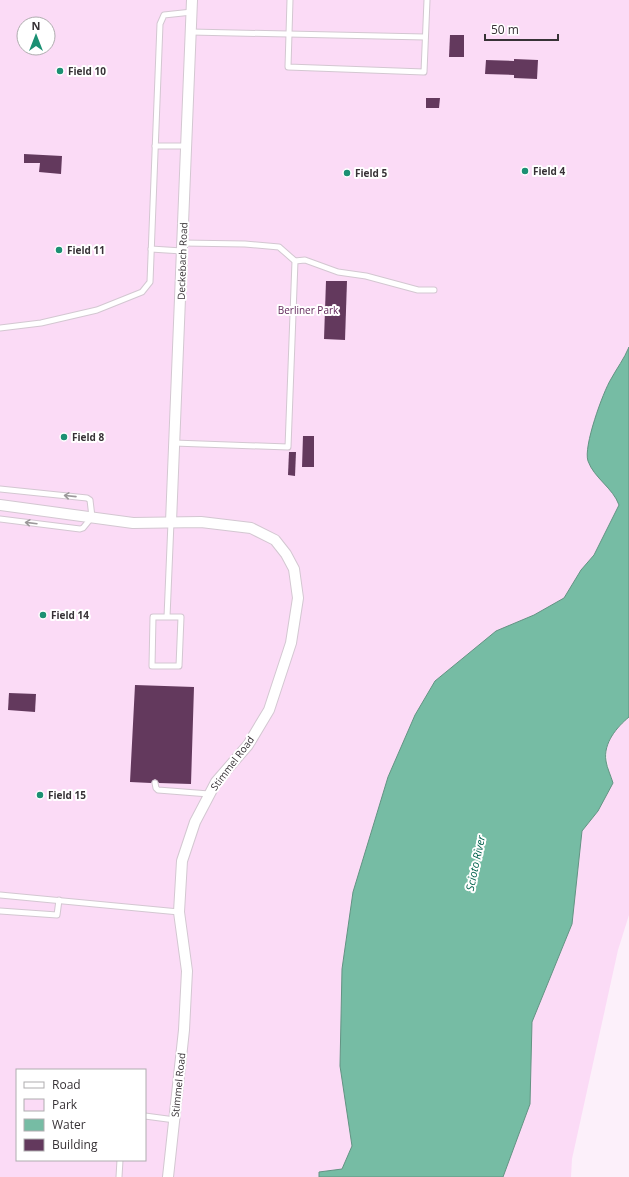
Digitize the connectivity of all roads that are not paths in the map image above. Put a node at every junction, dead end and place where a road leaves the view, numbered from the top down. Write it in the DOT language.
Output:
graph roads {
  1 [pos="192,0"];
  2 [pos="290,0"];
  3 [pos="427,0"];
  4 [pos="192,12"];
  5 [pos="191,32"];
  6 [pos="289,34"];
  7 [pos="425,38"];
  8 [pos="155,146"];
  9 [pos="186,146"];
  10 [pos="182,247"];
  11 [pos="151,248"];
  12 [pos="295,261"];
  13 [pos="434,290"];
  14 [pos="0,328"];
  15 [pos="174,443"];
  16 [pos="0,489"];
  17 [pos="0,506"];
  18 [pos="92,517"];
  19 [pos="0,519"];
  20 [pos="171,522"];
  21 [pos="167,617"];
  22 [pos="155,783"];
  23 [pos="209,794"];
  24 [pos="0,895"];
  25 [pos="59,900"];
  26 [pos="0,911"];
  27 [pos="179,912"];
  28 [pos="146,1116"];
  29 [pos="175,1120"];
  30 [pos="120,1161"];
  31 [pos="119,1177"];
  32 [pos="168,1177"];
  1 -- 4 [label="street, Deckebach Road"];
  2 -- 6 [label="lane"];
  3 -- 7 [label="lane"];
  4 -- 5 [label="street, Deckebach Road"];
  4 -- 8 [label="lane"];
  5 -- 6 [label="lane"];
  5 -- 9 [label="street, Deckebach Road"];
  6 -- 7 [label="lane"];
  6 -- 7 [label="lane"];
  8 -- 9 [label="lane"];
  8 -- 11 [label="lane"];
  9 -- 10 [label="street, Deckebach Road"];
  10 -- 11 [label="lane"];
  10 -- 12 [label="lane"];
  10 -- 15 [label="street, Deckebach Road"];
  11 -- 14 [label="lane"];
  12 -- 13 [label="lane"];
  12 -- 15 [label="lane"];
  15 -- 20 [label="street, Deckebach Road"];
  18 -- 16 [label="lane, one-way"];
  17 -- 18 [label="street, Stimmel Road"];
  18 -- 19 [label="lane, one-way"];
  18 -- 20 [label="street, Stimmel Road"];
  20 -- 21 [label="lane"];
  20 -- 23 [label="street, Stimmel Road"];
  21 -- 21 [label="lane"];
  22 -- 23 [label="lane"];
  23 -- 27 [label="street, Stimmel Road"];
  24 -- 25 [label="lane"];
  25 -- 26 [label="lane"];
  25 -- 27 [label="lane"];
  27 -- 29 [label="street, Stimmel Road"];
  28 -- 29 [label="lane"];
  29 -- 32 [label="street, Stimmel Road"];
  30 -- 31 [label="lane"];
}
